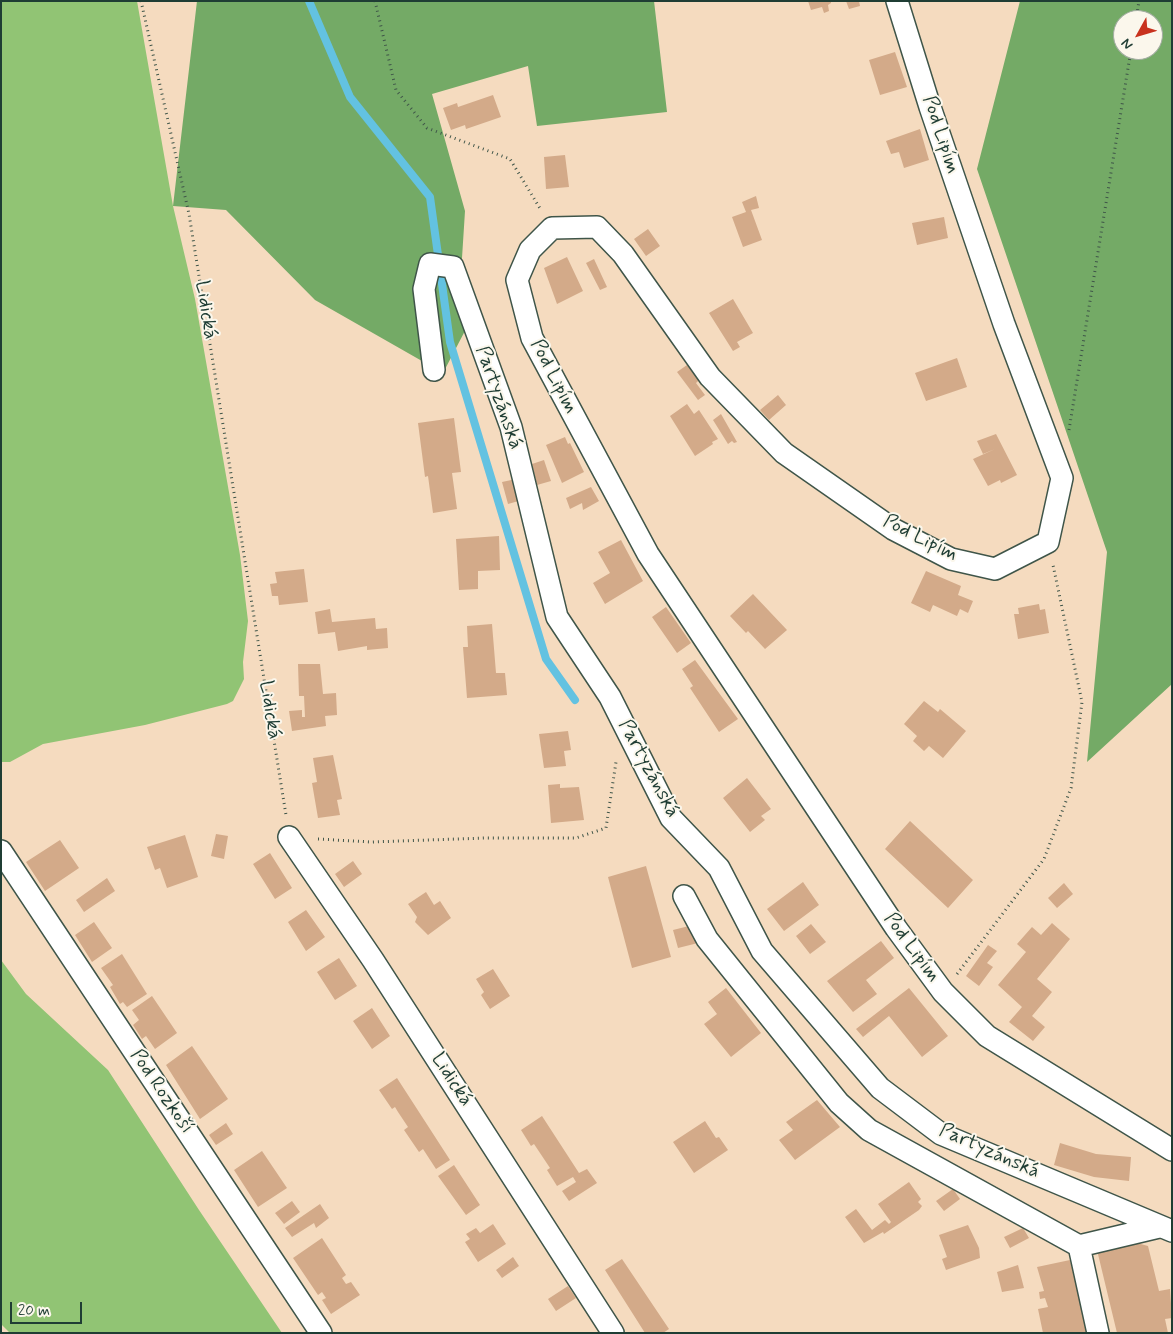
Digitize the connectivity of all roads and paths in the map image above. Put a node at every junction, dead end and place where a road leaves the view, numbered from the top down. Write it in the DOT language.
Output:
graph roads {
  1 [pos="141,1"];
  2 [pos="375,1"];
  3 [pos="897,1"];
  4 [pos="1129,60"];
  5 [pos="552,228"];
  6 [pos="434,370"];
  7 [pos="1068,439"];
  8 [pos="1048,542"];
  9 [pos="616,760"];
  10 [pos="289,837"];
  11 [pos="1,851"];
  12 [pos="684,896"];
  13 [pos="943,992"];
  14 [pos="1172,1150"];
  15 [pos="1165,1229"];
  16 [pos="1079,1246"];
  17 [pos="322,1333"];
  18 [pos="614,1333"];
  19 [pos="1098,1333"];
  1 -- 10 [label="path, Lidická"];
  2 -- 5 [label="path"];
  3 -- 8 [label="street, Pod Lipím"];
  4 -- 7 [label="path"];
  5 -- 8 [label="street, Pod Lipím"];
  5 -- 13 [label="street, Pod Lipím"];
  6 -- 15 [label="street, Partyzánská"];
  8 -- 13 [label="path"];
  9 -- 10 [label="path"];
  10 -- 18 [label="street, Lidická"];
  11 -- 17 [label="street, Pod Rozkoší"];
  12 -- 16 [label="street, Partyzánská"];
  13 -- 14 [label="street, Pod Lipím"];
  15 -- 16 [label="street, Partyzánská"];
  16 -- 19 [label="street"];
}
